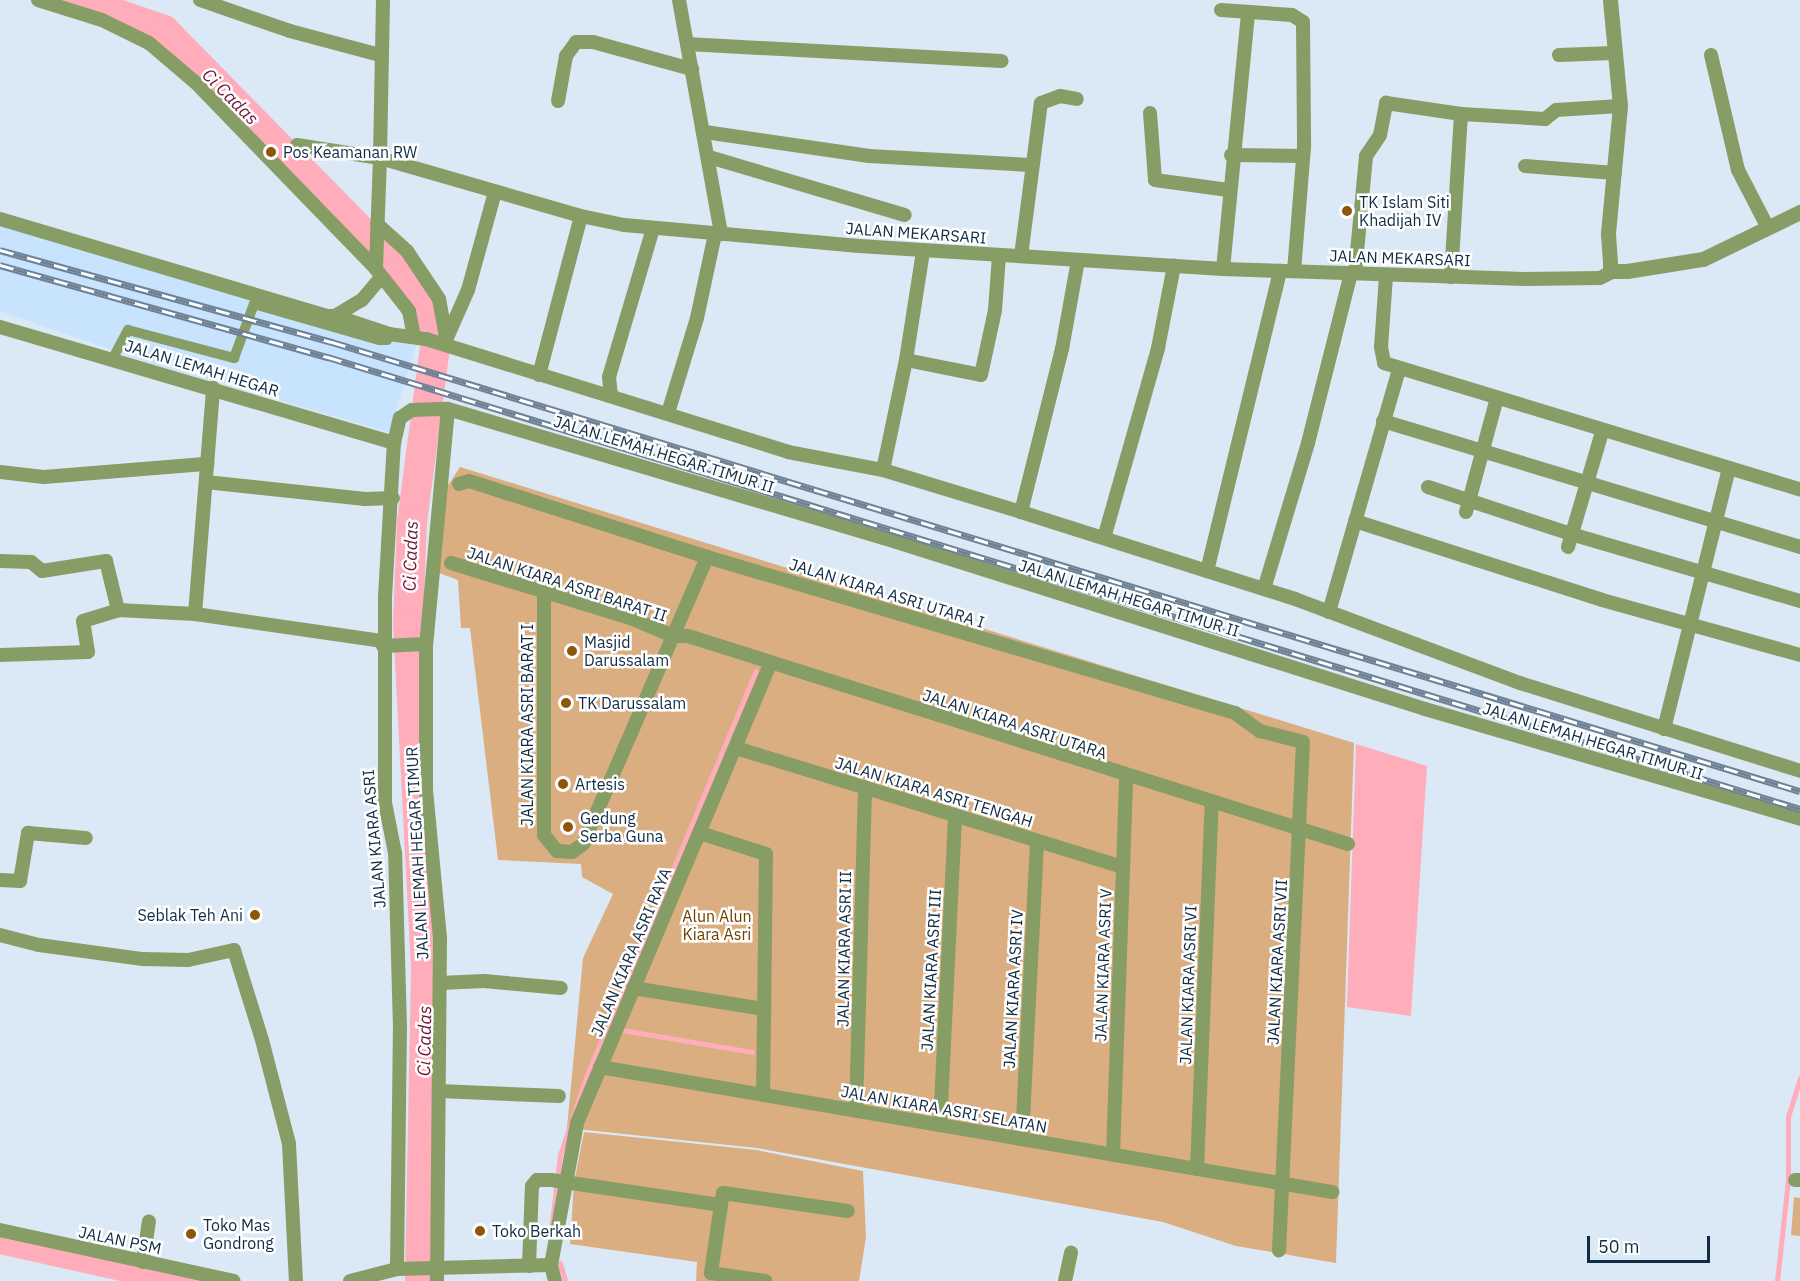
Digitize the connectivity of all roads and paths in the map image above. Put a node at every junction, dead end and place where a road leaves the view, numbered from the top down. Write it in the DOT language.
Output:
graph roads {
  1 [pos="38,0"];
  2 [pos="200,0"];
  3 [pos="383,0"];
  4 [pos="679,0"];
  5 [pos="1610,0"];
  6 [pos="1221,10"];
  7 [pos="1248,12"];
  8 [pos="687,44"];
  9 [pos="1613,53"];
  10 [pos="380,55"];
  11 [pos="1559,55"];
  12 [pos="1711,55"];
  13 [pos="1002,61"];
  14 [pos="692,69"];
  15 [pos="1077,99"];
  16 [pos="558,101"];
  17 [pos="1620,106"];
  18 [pos="1150,113"];
  19 [pos="1461,114"];
  20 [pos="705,132"];
  21 [pos="297,145"];
  22 [pos="1231,155"];
  23 [pos="1303,156"];
  24 [pos="709,157"];
  25 [pos="380,158"];
  26 [pos="1030,165"];
  27 [pos="1525,165"];
  28 [pos="1615,172"];
  29 [pos="1228,190"];
  30 [pos="495,192"];
  31 [pos="1800,212"];
  32 [pos="905,215"];
  33 [pos="582,216"];
  34 [pos="0,219"];
  35 [pos="1767,226"];
  36 [pos="377,227"];
  37 [pos="653,228"];
  38 [pos="718,234"];
  39 [pos="923,251"];
  40 [pos="999,255"];
  41 [pos="1021,256"];
  42 [pos="1078,260"];
  43 [pos="1174,266"];
  44 [pos="378,268"];
  45 [pos="1222,269"];
  46 [pos="1287,271"];
  47 [pos="1614,271"];
  48 [pos="1353,273"];
  49 [pos="1386,276"];
  50 [pos="1451,277"];
  51 [pos="335,316"];
  52 [pos="0,327"];
  53 [pos="389,334"];
  54 [pos="420,338"];
  55 [pos="447,344"];
  56 [pos="113,358"];
  57 [pos="906,360"];
  58 [pos="1399,369"];
  59 [pos="539,375"];
  60 [pos="213,388"];
  61 [pos="611,396"];
  62 [pos="1497,398"];
  63 [pos="445,408"];
  64 [pos="668,413"];
  65 [pos="1383,421"];
  66 [pos="1602,432"];
  67 [pos="394,443"];
  68 [pos="1482,452"];
  69 [pos="207,464"];
  70 [pos="1729,468"];
  71 [pos="882,470"];
  72 [pos="0,472"];
  73 [pos="206,482"];
  74 [pos="1586,483"];
  75 [pos="459,484"];
  76 [pos="1428,487"];
  77 [pos="1800,489"];
  78 [pos="393,498"];
  79 [pos="1468,506"];
  80 [pos="1021,512"];
  81 [pos="1355,521"];
  82 [pos="1716,524"];
  83 [pos="1104,538"];
  84 [pos="1570,541"];
  85 [pos="1800,548"];
  86 [pos="706,556"];
  87 [pos="0,561"];
  88 [pos="451,563"];
  89 [pos="1209,563"];
  90 [pos="1704,573"];
  91 [pos="1267,580"];
  92 [pos="544,593"];
  93 [pos="1800,601"];
  94 [pos="118,610"];
  95 [pos="1327,611"];
  96 [pos="195,614"];
  97 [pos="1691,625"];
  98 [pos="673,636"];
  99 [pos="386,644"];
  100 [pos="424,644"];
  101 [pos="1800,654"];
  102 [pos="0,655"];
  103 [pos="771,662"];
  104 [pos="1664,729"];
  105 [pos="1303,742"];
  106 [pos="736,748"];
  107 [pos="1800,771"];
  108 [pos="1126,777"];
  109 [pos="865,788"];
  110 [pos="1212,803"];
  111 [pos="955,815"];
  112 [pos="1800,819"];
  113 [pos="1299,829"];
  114 [pos="700,833"];
  115 [pos="86,838"];
  116 [pos="1037,841"];
  117 [pos="1348,844"];
  118 [pos="1123,867"];
  119 [pos="0,880"];
  120 [pos="0,935"];
  121 [pos="440,983"];
  122 [pos="561,988"];
  123 [pos="633,988"];
  124 [pos="764,1009"];
  125 [pos="600,1067"];
  126 [pos="439,1090"];
  127 [pos="763,1095"];
  128 [pos="559,1096"];
  129 [pos="856,1111"];
  130 [pos="940,1125"];
  131 [pos="1022,1139"];
  132 [pos="1113,1155"];
  133 [pos="1197,1168"];
  134 [pos="563,1182"];
  135 [pos="1283,1183"];
  136 [pos="1332,1192"];
  137 [pos="721,1205"];
  138 [pos="848,1211"];
  139 [pos="149,1221"];
  140 [pos="0,1230"];
  141 [pos="1280,1250"];
  142 [pos="1071,1253"];
  143 [pos="143,1262"];
  144 [pos="551,1265"];
  145 [pos="529,1266"];
  146 [pos="402,1269"];
  147 [pos="436,1272"];
  148 [pos="234,1281"];
  149 [pos="296,1281"];
  150 [pos="350,1281"];
  151 [pos="555,1281"];
  152 [pos="765,1281"];
  153 [pos="1065,1281"];
  1 -- 44 [label="street"];
  2 -- 10 [label="street"];
  3 -- 10 [label="street"];
  4 -- 8 [label="street"];
  5 -- 9 [label="street"];
  6 -- 7 [label="street"];
  7 -- 22 [label="street"];
  7 -- 23 [label="street"];
  8 -- 13 [label="street"];
  8 -- 14 [label="street"];
  9 -- 11 [label="street"];
  9 -- 17 [label="street"];
  10 -- 25 [label="street"];
  12 -- 35 [label="street"];
  14 -- 16 [label="street"];
  14 -- 20 [label="street"];
  15 -- 26 [label="street"];
  17 -- 19 [label="street"];
  17 -- 28 [label="street"];
  18 -- 29 [label="street"];
  19 -- 48 [label="street"];
  19 -- 50 [label="street"];
  20 -- 24 [label="street"];
  20 -- 26 [label="street"];
  21 -- 25 [label="street, JALAN MEKARSARI"];
  22 -- 23 [label="street"];
  22 -- 29 [label="street"];
  23 -- 46 [label="street"];
  24 -- 32 [label="street"];
  24 -- 38 [label="street"];
  25 -- 30 [label="street, JALAN MEKARSARI"];
  25 -- 36 [label="street"];
  26 -- 41 [label="street"];
  27 -- 28 [label="street"];
  28 -- 47 [label="street"];
  29 -- 45 [label="street"];
  30 -- 33 [label="street, JALAN MEKARSARI"];
  30 -- 55 [label="street"];
  31 -- 35 [label="street"];
  33 -- 37 [label="street, JALAN MEKARSARI"];
  33 -- 59 [label="street"];
  34 -- 51 [label="street"];
  35 -- 47 [label="street"];
  36 -- 44 [label="street"];
  36 -- 55 [label="street"];
  37 -- 38 [label="street, JALAN MEKARSARI"];
  37 -- 61 [label="street"];
  38 -- 39 [label="street, JALAN MEKARSARI"];
  38 -- 64 [label="street"];
  39 -- 40 [label="street, JALAN MEKARSARI"];
  39 -- 57 [label="street"];
  40 -- 41 [label="street, JALAN MEKARSARI"];
  40 -- 57 [label="street"];
  41 -- 42 [label="street, JALAN MEKARSARI"];
  42 -- 43 [label="street, JALAN MEKARSARI"];
  42 -- 80 [label="street"];
  43 -- 45 [label="street, JALAN MEKARSARI"];
  43 -- 83 [label="street"];
  44 -- 51 [label="street"];
  44 -- 54 [label="street"];
  45 -- 46 [label="street, JALAN MEKARSARI"];
  46 -- 48 [label="street, JALAN MEKARSARI"];
  46 -- 89 [label="street"];
  47 -- 50 [label="street, JALAN MEKARSARI"];
  48 -- 49 [label="street, JALAN MEKARSARI"];
  48 -- 91 [label="street"];
  49 -- 50 [label="street, JALAN MEKARSARI"];
  49 -- 58 [label="street"];
  51 -- 53 [label="street"];
  52 -- 56 [label="street, JALAN LEMAH HEGAR"];
  53 -- 54 [label="street"];
  53 -- 56 [label="street"];
  54 -- 55 [label="street"];
  55 -- 59 [label="street"];
  56 -- 60 [label="street, JALAN LEMAH HEGAR"];
  57 -- 71 [label="street"];
  58 -- 62 [label="street"];
  58 -- 65 [label="street"];
  59 -- 61 [label="street"];
  60 -- 67 [label="street, JALAN LEMAH HEGAR"];
  60 -- 69 [label="street"];
  61 -- 64 [label="street"];
  62 -- 66 [label="street"];
  62 -- 68 [label="street"];
  63 -- 67 [label="street, JALAN KIARA ASRI"];
  63 -- 100 [label="street, JALAN LEMAH HEGAR TIMUR"];
  63 -- 112 [label="street, JALAN LEMAH HEGAR TIMUR II"];
  64 -- 71 [label="street"];
  65 -- 68 [label="street"];
  65 -- 81 [label="street"];
  66 -- 70 [label="street"];
  66 -- 74 [label="street"];
  67 -- 78 [label="street, JALAN KIARA ASRI"];
  68 -- 74 [label="street"];
  68 -- 79 [label="street"];
  69 -- 72 [label="street"];
  69 -- 73 [label="street"];
  70 -- 77 [label="street"];
  70 -- 82 [label="street"];
  71 -- 80 [label="street"];
  73 -- 78 [label="street"];
  73 -- 96 [label="street"];
  74 -- 82 [label="street"];
  74 -- 84 [label="street"];
  75 -- 86 [label="street, JALAN KIARA ASRI UTARA I"];
  76 -- 79 [label="street"];
  78 -- 99 [label="street, JALAN KIARA ASRI"];
  79 -- 84 [label="street"];
  80 -- 83 [label="street"];
  81 -- 95 [label="street"];
  81 -- 97 [label="street"];
  82 -- 85 [label="street"];
  82 -- 90 [label="street"];
  83 -- 89 [label="street"];
  84 -- 90 [label="street"];
  86 -- 98 [label="street"];
  86 -- 105 [label="street, JALAN KIARA ASRI UTARA I"];
  87 -- 94 [label="street"];
  88 -- 92 [label="street, JALAN KIARA ASRI BARAT II"];
  89 -- 91 [label="street"];
  90 -- 93 [label="street"];
  90 -- 97 [label="street"];
  91 -- 95 [label="street"];
  92 -- 98 [label="street, JALAN KIARA ASRI BARAT II"];
  92 -- 98 [label="street, JALAN KIARA ASRI BARAT I"];
  94 -- 96 [label="street"];
  94 -- 102 [label="street"];
  95 -- 104 [label="street"];
  96 -- 99 [label="street"];
  97 -- 101 [label="street"];
  97 -- 104 [label="street"];
  98 -- 103 [label="street, JALAN KIARA ASRI UTARA"];
  99 -- 100 [label="street"];
  99 -- 146 [label="street, JALAN KIARA ASRI"];
  100 -- 121 [label="street, JALAN LEMAH HEGAR TIMUR"];
  103 -- 106 [label="street, JALAN KIARA ASRI RAYA"];
  103 -- 108 [label="street, JALAN KIARA ASRI UTARA"];
  104 -- 107 [label="street"];
  105 -- 113 [label="street, JALAN KIARA ASRI VII"];
  106 -- 109 [label="street, JALAN KIARA ASRI TENGAH"];
  106 -- 114 [label="street, JALAN KIARA ASRI RAYA"];
  108 -- 110 [label="street, JALAN KIARA ASRI UTARA"];
  108 -- 118 [label="street, JALAN KIARA ASRI V"];
  109 -- 111 [label="street, JALAN KIARA ASRI TENGAH"];
  109 -- 129 [label="street, JALAN KIARA ASRI II"];
  110 -- 113 [label="street, JALAN KIARA ASRI UTARA"];
  110 -- 133 [label="street, JALAN KIARA ASRI VI"];
  111 -- 116 [label="street, JALAN KIARA ASRI TENGAH"];
  111 -- 130 [label="street, JALAN KIARA ASRI III"];
  113 -- 117 [label="street, JALAN KIARA ASRI UTARA"];
  113 -- 135 [label="street, JALAN KIARA ASRI VII"];
  114 -- 123 [label="street, JALAN KIARA ASRI RAYA"];
  114 -- 124 [label="street"];
  115 -- 119 [label="street"];
  116 -- 118 [label="street, JALAN KIARA ASRI TENGAH"];
  116 -- 131 [label="street, JALAN KIARA ASRI IV"];
  118 -- 132 [label="street, JALAN KIARA ASRI V"];
  120 -- 149 [label="street"];
  121 -- 122 [label="street"];
  121 -- 126 [label="street, JALAN LEMAH HEGAR TIMUR"];
  123 -- 124 [label="street"];
  123 -- 125 [label="street, JALAN KIARA ASRI RAYA"];
  124 -- 127 [label="street"];
  125 -- 127 [label="street, JALAN KIARA ASRI SELATAN"];
  125 -- 134 [label="street, JALAN KIARA ASRI RAYA"];
  126 -- 128 [label="street"];
  126 -- 147 [label="street, JALAN LEMAH HEGAR TIMUR"];
  127 -- 129 [label="street, JALAN KIARA ASRI SELATAN"];
  129 -- 130 [label="street, JALAN KIARA ASRI SELATAN"];
  130 -- 131 [label="street, JALAN KIARA ASRI SELATAN"];
  131 -- 132 [label="street, JALAN KIARA ASRI SELATAN"];
  132 -- 133 [label="street, JALAN KIARA ASRI SELATAN"];
  133 -- 135 [label="street, JALAN KIARA ASRI SELATAN"];
  134 -- 137 [label="street"];
  134 -- 144 [label="street, JALAN KIARA ASRI RAYA"];
  134 -- 145 [label="street"];
  135 -- 136 [label="street, JALAN KIARA ASRI SELATAN"];
  135 -- 141 [label="street, JALAN KIARA ASRI VII"];
  137 -- 138 [label="street"];
  137 -- 152 [label="street"];
  139 -- 143 [label="street"];
  140 -- 143 [label="street, JALAN PSM"];
  142 -- 153 [label="street"];
  143 -- 148 [label="street, JALAN PSM"];
  144 -- 145 [label="street"];
  144 -- 151 [label="street"];
  145 -- 147 [label="street"];
  146 -- 147 [label="street"];
  146 -- 150 [label="street"];
}
